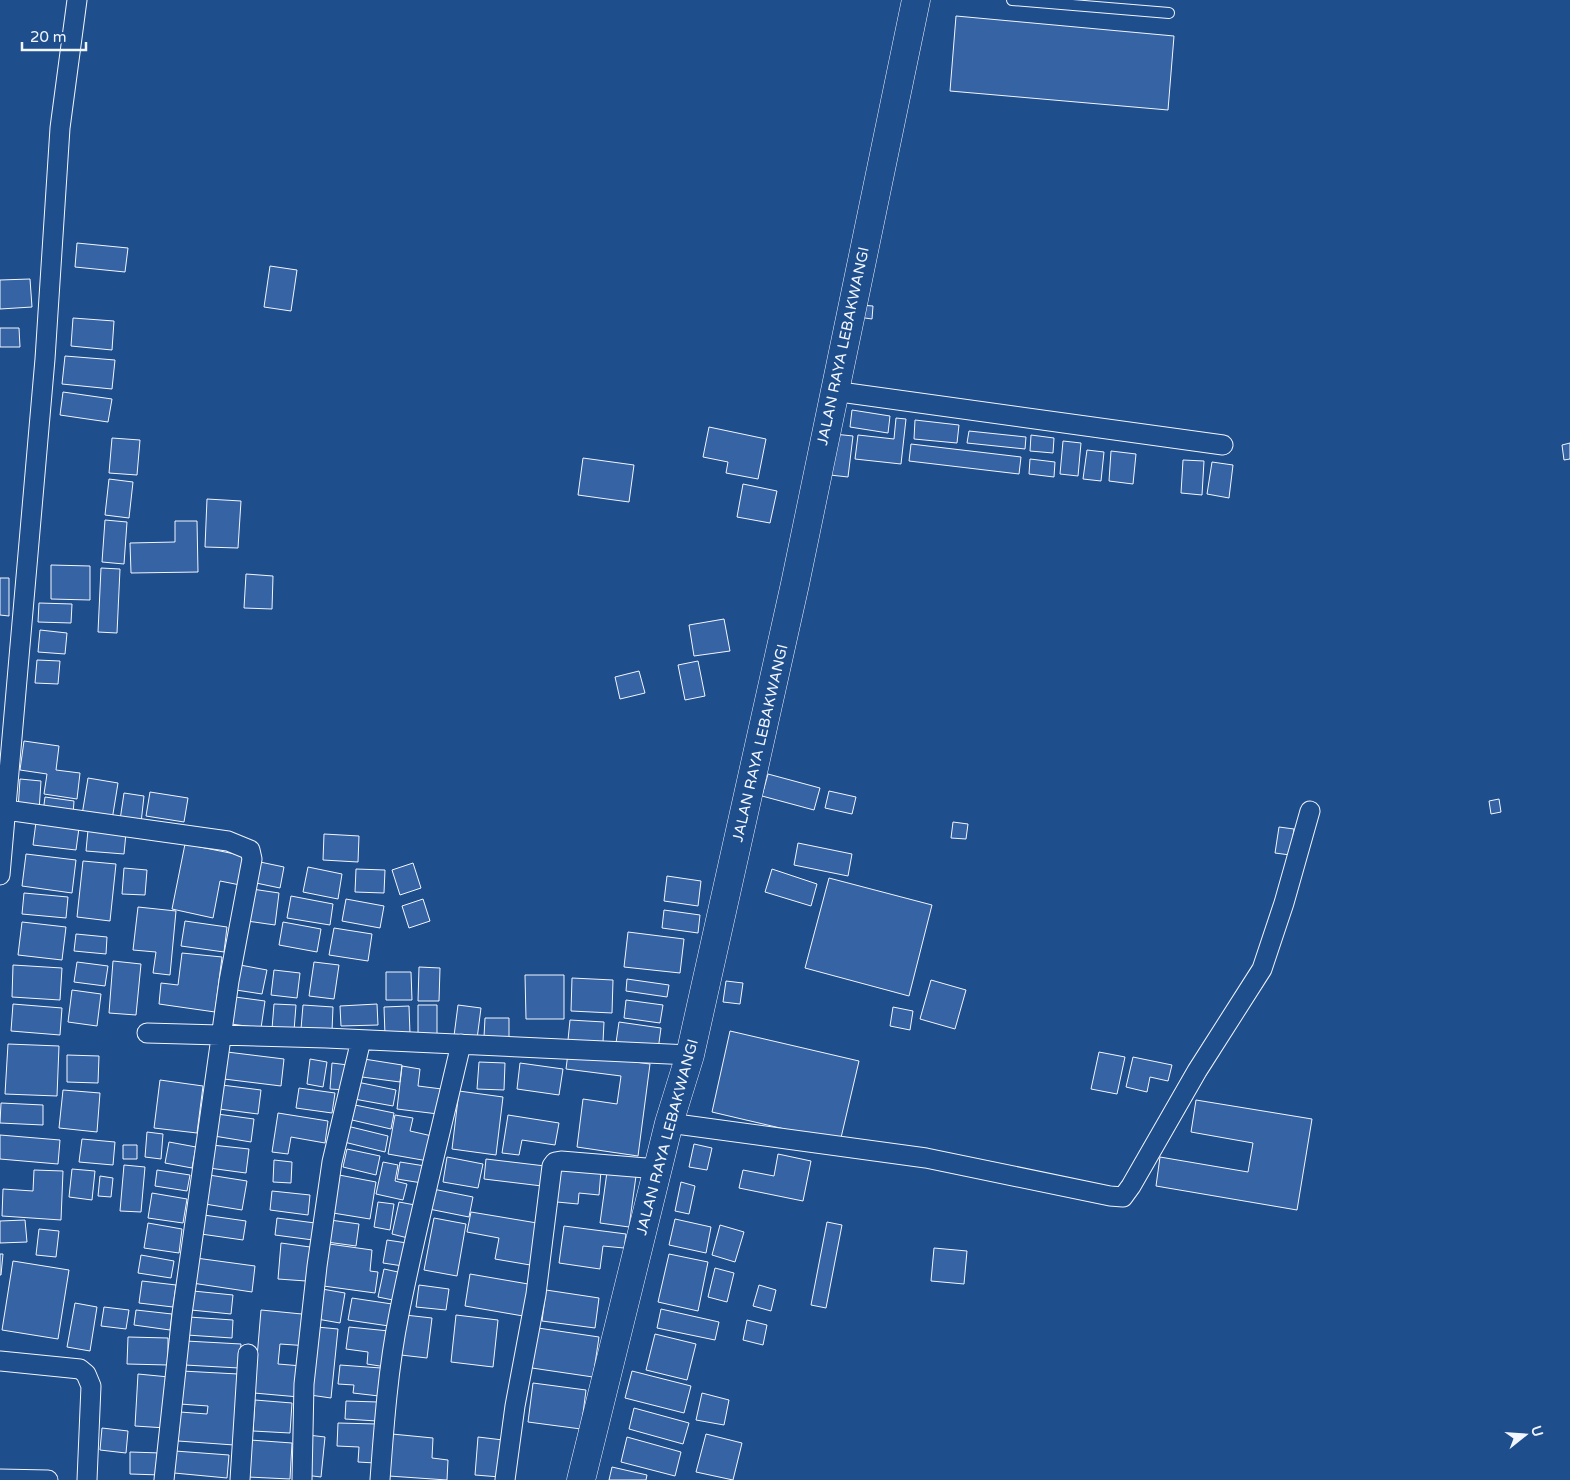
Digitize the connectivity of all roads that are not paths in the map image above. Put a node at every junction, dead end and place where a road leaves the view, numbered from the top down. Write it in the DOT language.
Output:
graph roads {
  1 [pos="77,0"];
  2 [pos="916,0"];
  3 [pos="1012,0"];
  4 [pos="1169,13"];
  5 [pos="834,391"];
  6 [pos="1223,445"];
  7 [pos="6,810"];
  8 [pos="1310,811"];
  9 [pos="0,874"];
  10 [pos="147,1033"];
  11 [pos="222,1035"];
  12 [pos="361,1040"];
  13 [pos="462,1044"];
  14 [pos="690,1055"];
  15 [pos="669,1124"];
  16 [pos="658,1169"];
  17 [pos="248,1354"];
  18 [pos="0,1361"];
  19 [pos="0,1479"];
  20 [pos="48,1480"];
  21 [pos="86,1480"];
  22 [pos="164,1480"];
  23 [pos="240,1480"];
  24 [pos="302,1480"];
  25 [pos="380,1480"];
  26 [pos="505,1480"];
  27 [pos="581,1480"];
  1 -- 7 [label="street"];
  2 -- 5 [label="main road, JALAN RAYA LEBAKWANGI"];
  3 -- 4 [label="lane"];
  5 -- 6 [label="street"];
  5 -- 14 [label="main road, JALAN RAYA LEBAKWANGI"];
  7 -- 9 [label="street"];
  7 -- 11 [label="street"];
  8 -- 15 [label="street"];
  10 -- 11 [label="street"];
  11 -- 12 [label="street"];
  11 -- 22 [label="street"];
  12 -- 13 [label="street"];
  12 -- 24 [label="street"];
  13 -- 14 [label="street"];
  13 -- 25 [label="street"];
  14 -- 15 [label="main road, JALAN RAYA LEBAKWANGI"];
  15 -- 16 [label="main road, JALAN RAYA LEBAKWANGI"];
  16 -- 26 [label="street"];
  16 -- 27 [label="main road, JALAN RAYA LEBAKWANGI"];
  17 -- 23 [label="street"];
  18 -- 21 [label="street"];
  19 -- 20 [label="street"];
}
